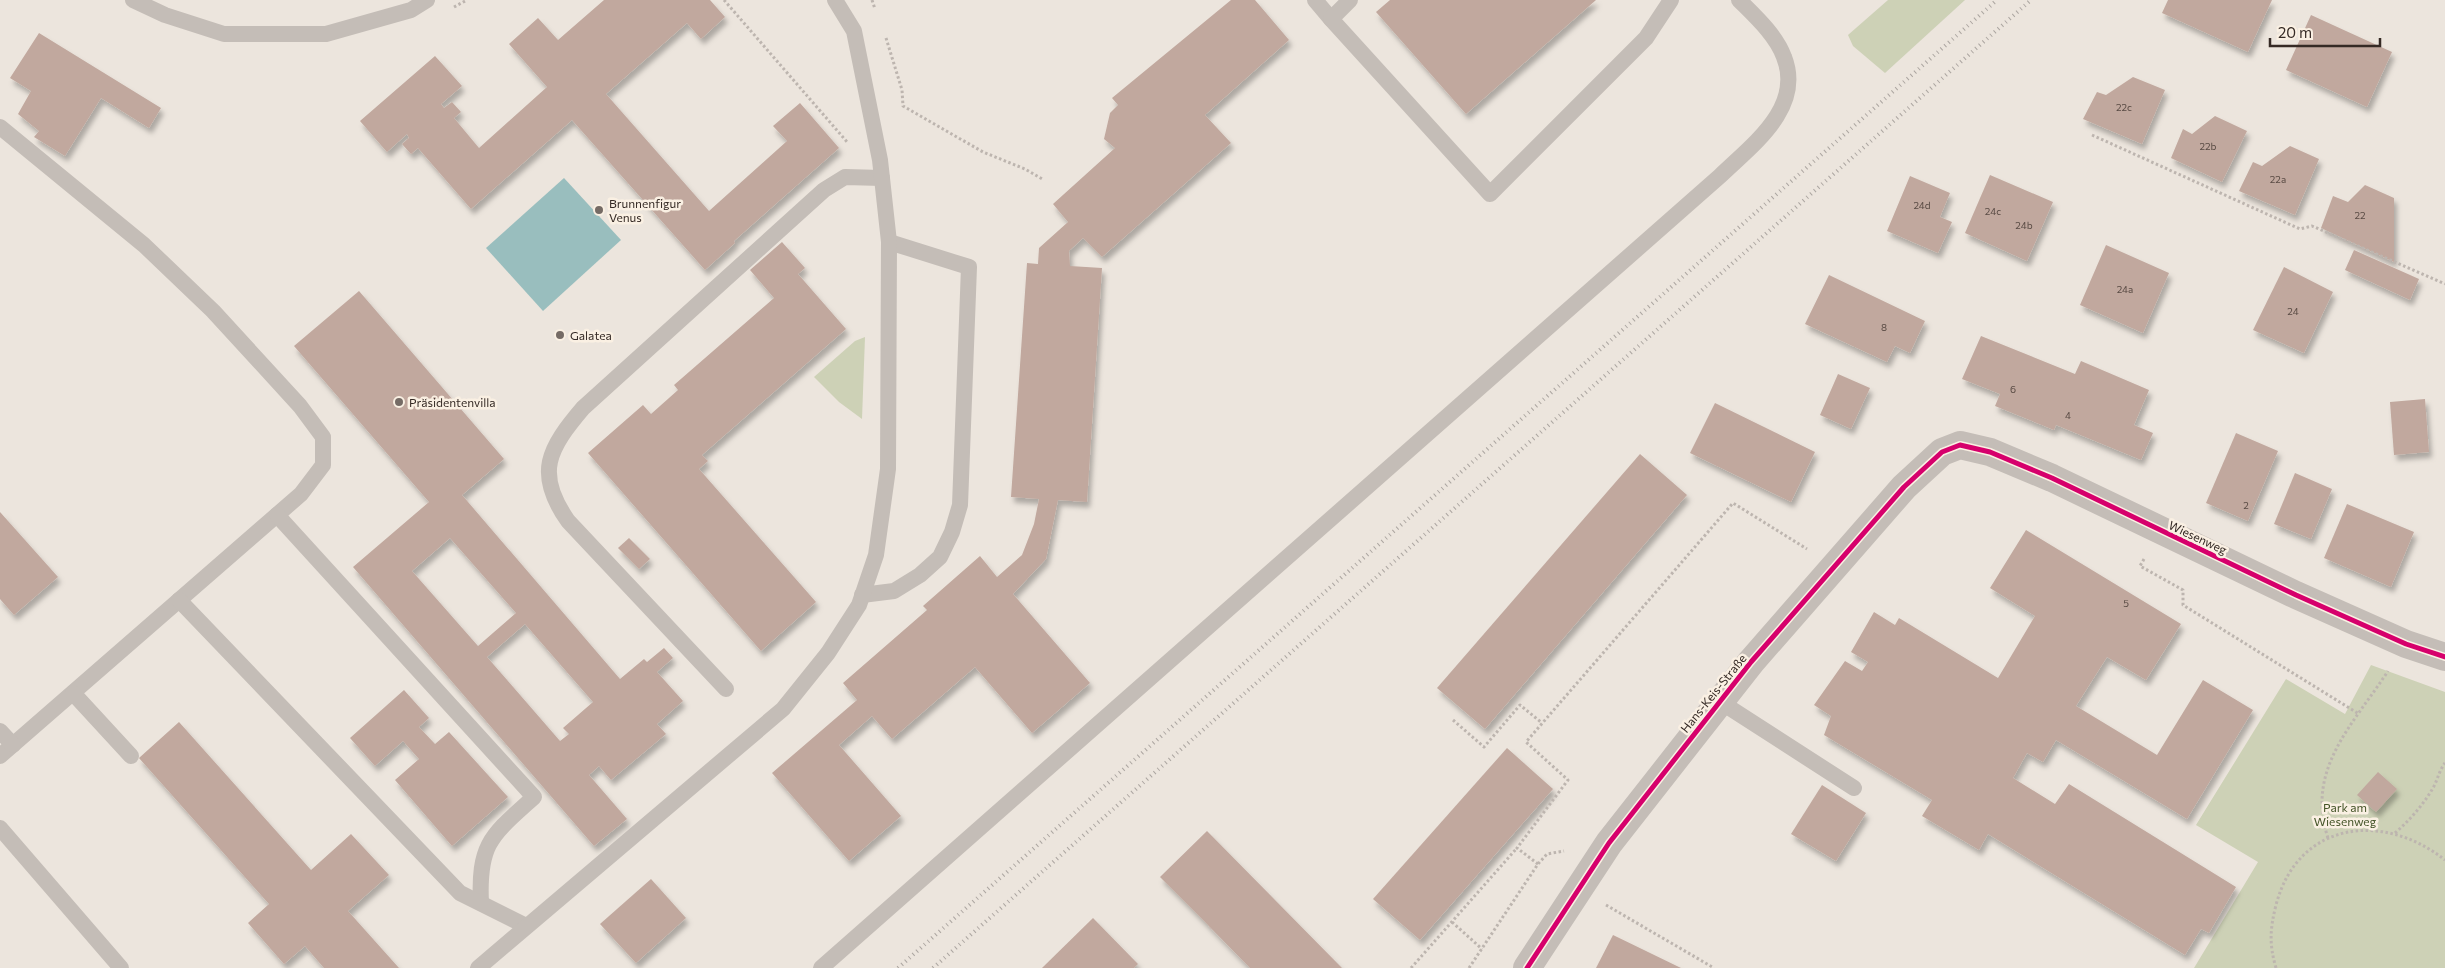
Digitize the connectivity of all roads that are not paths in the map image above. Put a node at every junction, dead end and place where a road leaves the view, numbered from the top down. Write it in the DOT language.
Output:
graph roads {
  1 [pos="133,0"];
  2 [pos="427,0"];
  3 [pos="836,0"];
  4 [pos="1315,0"];
  5 [pos="1350,0"];
  6 [pos="1671,0"];
  7 [pos="1739,0"];
  8 [pos="1332,18"];
  9 [pos="0,127"];
  10 [pos="882,178"];
  11 [pos="889,242"];
  12 [pos="1942,452"];
  13 [pos="277,515"];
  14 [pos="862,595"];
  15 [pos="179,600"];
  16 [pos="2445,657"];
  17 [pos="726,689"];
  18 [pos="72,693"];
  19 [pos="1719,701"];
  20 [pos="0,731"];
  21 [pos="13,745"];
  22 [pos="0,756"];
  23 [pos="131,756"];
  24 [pos="1854,788"];
  25 [pos="0,828"];
  26 [pos="480,903"];
  27 [pos="526,926"];
  28 [pos="122,968"];
  29 [pos="478,968"];
  30 [pos="820,968"];
  31 [pos="1527,968"];
  1 -- 2 [label="lane"];
  3 -- 10 [label="lane"];
  4 -- 8 [label="lane"];
  5 -- 8 [label="lane"];
  6 -- 8 [label="lane"];
  7 -- 30 [label="lane"];
  9 -- 13 [label="lane"];
  10 -- 11 [label="lane"];
  10 -- 17 [label="lane"];
  11 -- 14 [label="lane"];
  11 -- 14 [label="lane"];
  12 -- 16 [label="street, Wiesenweg"];
  12 -- 19 [label="street, Hans-Keis-Straße"];
  13 -- 15 [label="lane"];
  13 -- 26 [label="lane"];
  14 -- 27 [label="lane"];
  15 -- 18 [label="lane"];
  15 -- 26 [label="lane"];
  18 -- 21 [label="lane"];
  18 -- 23 [label="lane"];
  19 -- 24 [label="lane"];
  19 -- 31 [label="street, Hans-Keis-Straße"];
  20 -- 21 [label="lane"];
  21 -- 22 [label="lane"];
  25 -- 28 [label="lane"];
  26 -- 27 [label="lane"];
  27 -- 29 [label="lane"];
}
